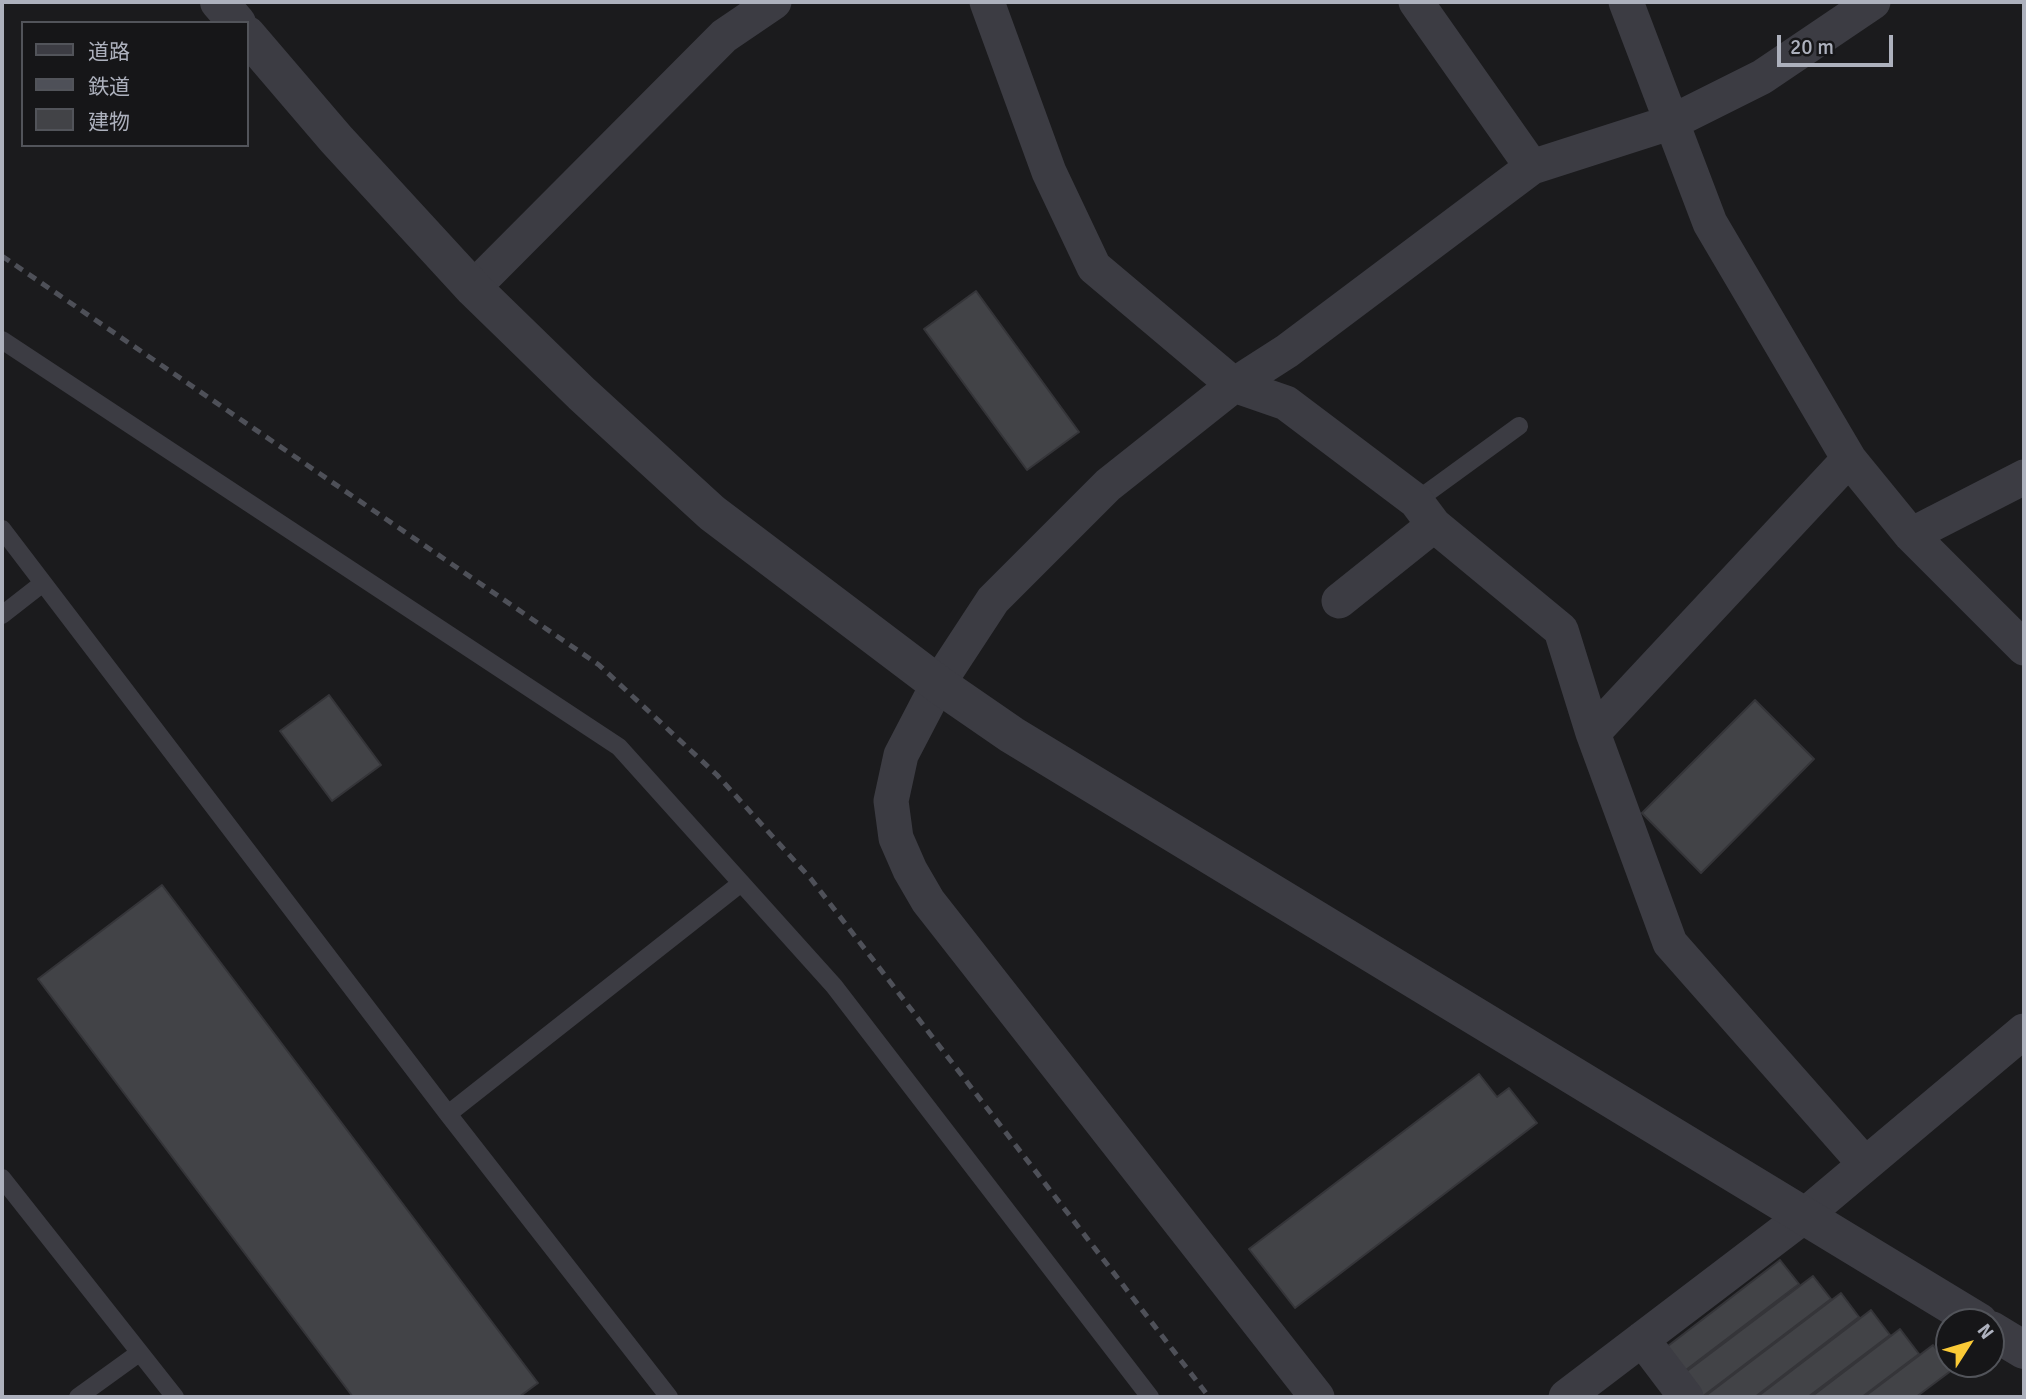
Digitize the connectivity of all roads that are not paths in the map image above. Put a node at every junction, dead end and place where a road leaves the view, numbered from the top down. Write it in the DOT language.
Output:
graph roads {
  1 [pos="219,2"];
  2 [pos="774,2"];
  3 [pos="987,2"];
  4 [pos="1416,2"];
  5 [pos="1626,2"];
  6 [pos="1852,8"];
  7 [pos="235,21"];
  8 [pos="248,36"];
  9 [pos="1672,122"];
  10 [pos="1532,167"];
  11 [pos="473,288"];
  12 [pos="2,340"];
  13 [pos="1234,385"];
  14 [pos="1519,426"];
  15 [pos="1849,458"];
  16 [pos="2024,477"];
  17 [pos="1425,513"];
  18 [pos="2,529"];
  19 [pos="1911,535"];
  20 [pos="43,583"];
  21 [pos="1339,601"];
  22 [pos="2,615"];
  23 [pos="2024,648"];
  24 [pos="939,684"];
  25 [pos="1593,733"];
  26 [pos="740,884"];
  27 [pos="2024,1031"];
  28 [pos="448,1114"];
  29 [pos="1865,1164"];
  30 [pos="2,1178"];
  31 [pos="1804,1216"];
  32 [pos="1956,1308"];
  33 [pos="2005,1338"];
  34 [pos="1642,1339"];
  35 [pos="2024,1350"];
  36 [pos="139,1353"];
  37 [pos="78,1397"];
  38 [pos="175,1397"];
  39 [pos="669,1397"];
  40 [pos="1150,1397"];
  41 [pos="1317,1397"];
  42 [pos="1566,1397"];
  43 [pos="1686,1397"];
  1 -- 7 [label="street"];
  2 -- 11 [label="street"];
  3 -- 13 [label="street"];
  4 -- 10 [label="street"];
  5 -- 9 [label="street"];
  6 -- 9 [label="street"];
  8 -- 11 [label="street"];
  9 -- 10 [label="street"];
  9 -- 15 [label="street"];
  10 -- 13 [label="street"];
  11 -- 24 [label="street"];
  12 -- 26 [label="lane"];
  13 -- 17 [label="street"];
  13 -- 24 [label="street"];
  14 -- 17 [label="lane"];
  15 -- 19 [label="street"];
  15 -- 25 [label="street"];
  16 -- 19 [label="street"];
  17 -- 21 [label="street"];
  17 -- 25 [label="street"];
  18 -- 20 [label="lane"];
  19 -- 23 [label="street"];
  20 -- 22 [label="lane"];
  20 -- 28 [label="lane"];
  24 -- 31 [label="street"];
  24 -- 41 [label="street"];
  25 -- 29 [label="street"];
  26 -- 28 [label="lane"];
  26 -- 40 [label="lane"];
  27 -- 29 [label="street"];
  28 -- 39 [label="lane"];
  29 -- 31 [label="street"];
  30 -- 36 [label="lane"];
  31 -- 32 [label="street"];
  31 -- 34 [label="street"];
  33 -- 35 [label="street"];
  34 -- 42 [label="street"];
  34 -- 43 [label="street"];
  36 -- 37 [label="lane"];
  36 -- 38 [label="lane"];
}
